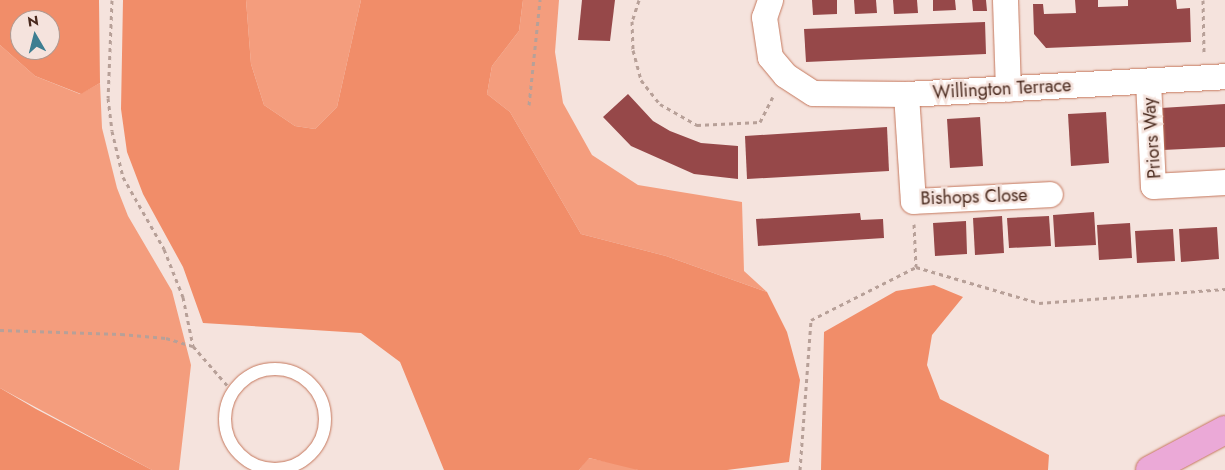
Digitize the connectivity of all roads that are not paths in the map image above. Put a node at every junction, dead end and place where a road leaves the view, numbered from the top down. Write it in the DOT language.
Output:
graph roads {
  1 [pos="770,0"];
  2 [pos="1005,0"];
  3 [pos="1215,77"];
  4 [pos="1148,80"];
  5 [pos="1008,89"];
  6 [pos="906,94"];
  7 [pos="1225,182"];
  8 [pos="1050,194"];
  9 [pos="1225,430"];
  10 [pos="306,465"];
  11 [pos="1150,470"];
  1 -- 6 [label="street, Willington Terrace"];
  2 -- 5 [label="street"];
  3 -- 4 [label="street, Willington Terrace"];
  4 -- 5 [label="street, Willington Terrace"];
  4 -- 7 [label="street, Priors Way"];
  5 -- 6 [label="street, Willington Terrace"];
  6 -- 8 [label="street, Bishops Close"];
  9 -- 11 [label="main road"];
  10 -- 10 [label="lane"];
}
